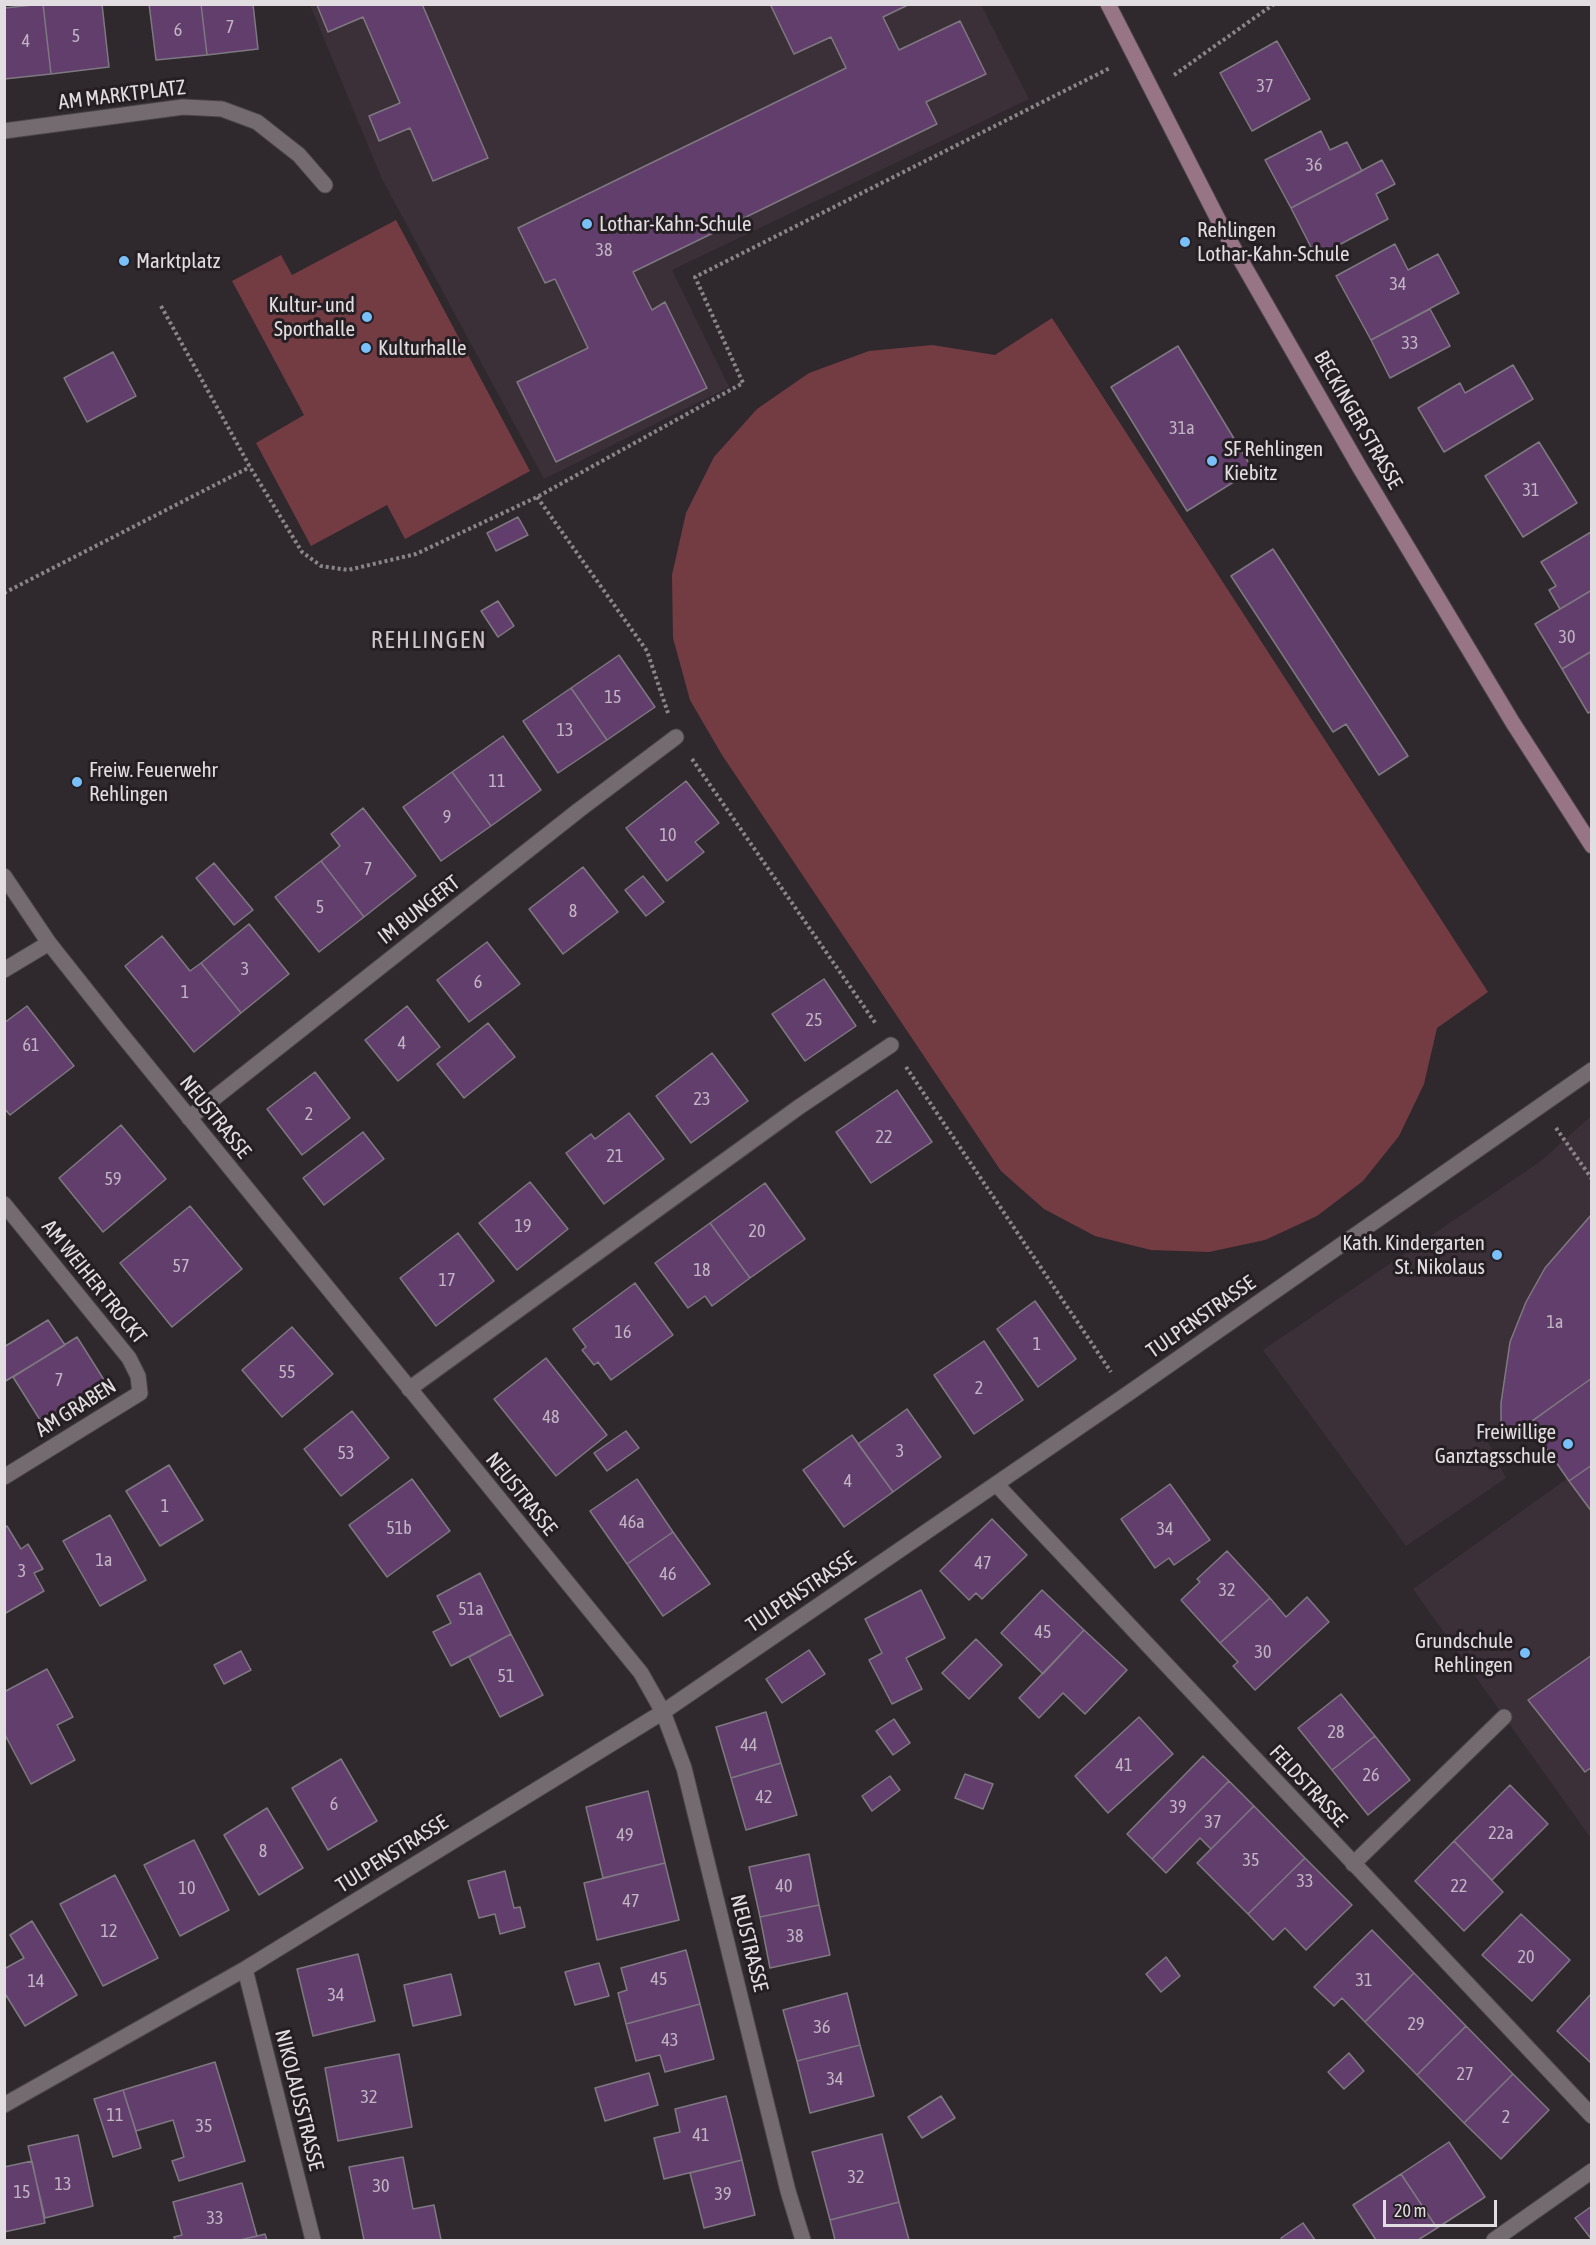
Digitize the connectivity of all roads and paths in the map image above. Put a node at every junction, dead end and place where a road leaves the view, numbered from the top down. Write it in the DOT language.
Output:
graph roads {
  1 [pos="1108,4"];
  2 [pos="1274,4"];
  3 [pos="1134,55"];
  4 [pos="1151,91"];
  5 [pos="4,131"];
  6 [pos="324,185"];
  7 [pos="161,306"];
  8 [pos="250,467"];
  9 [pos="537,497"];
  10 [pos="4,593"];
  11 [pos="676,737"];
  12 [pos="1592,846"];
  13 [pos="4,876"];
  14 [pos="49,943"];
  15 [pos="4,970"];
  16 [pos="891,1045"];
  17 [pos="1592,1070"];
  18 [pos="189,1118"];
  19 [pos="1565,1140"];
  20 [pos="1592,1179"];
  21 [pos="4,1204"];
  22 [pos="409,1389"];
  23 [pos="140,1393"];
  24 [pos="1126,1395"];
  25 [pos="4,1477"];
  26 [pos="996,1484"];
  27 [pos="663,1712"];
  28 [pos="1504,1717"];
  29 [pos="1353,1864"];
  30 [pos="245,1969"];
  31 [pos="4,2105"];
  32 [pos="1592,2116"];
  33 [pos="1592,2171"];
  34 [pos="313,2241"];
  35 [pos="803,2241"];
  36 [pos="1494,2241"];
  1 -- 3 [label="main road, BECKINGER STRASSE"];
  2 -- 4 [label="path"];
  3 -- 4 [label="main road, BECKINGER STRASSE"];
  3 -- 9 [label="path"];
  4 -- 12 [label="main road, BECKINGER STRASSE"];
  5 -- 6 [label="street, AM MARKTPLATZ"];
  7 -- 8 [label="path"];
  8 -- 9 [label="path"];
  8 -- 10 [label="path"];
  9 -- 11 [label="path"];
  11 -- 16 [label="path"];
  11 -- 18 [label="street, IM BUNGERT"];
  13 -- 14 [label="street, NEUSTRASSE"];
  14 -- 15 [label="street"];
  14 -- 18 [label="street, NEUSTRASSE"];
  16 -- 22 [label="street"];
  16 -- 24 [label="path"];
  17 -- 24 [label="street, TULPENSTRASSE"];
  18 -- 22 [label="street, NEUSTRASSE"];
  19 -- 20 [label="path"];
  21 -- 23 [label="street, AM WEIHER TROCKT"];
  22 -- 27 [label="street, NEUSTRASSE"];
  23 -- 25 [label="street, AM GRABEN"];
  24 -- 26 [label="street, TULPENSTRASSE"];
  26 -- 27 [label="street, TULPENSTRASSE"];
  26 -- 29 [label="street, FELDSTRASSE"];
  27 -- 30 [label="street, TULPENSTRASSE"];
  27 -- 35 [label="street, NEUSTRASSE"];
  28 -- 29 [label="street"];
  29 -- 32 [label="street, FELDSTRASSE"];
  30 -- 31 [label="street, TULPENSTRASSE"];
  30 -- 34 [label="street, NIKOLAUSSTRASSE"];
  33 -- 36 [label="street"];
}
